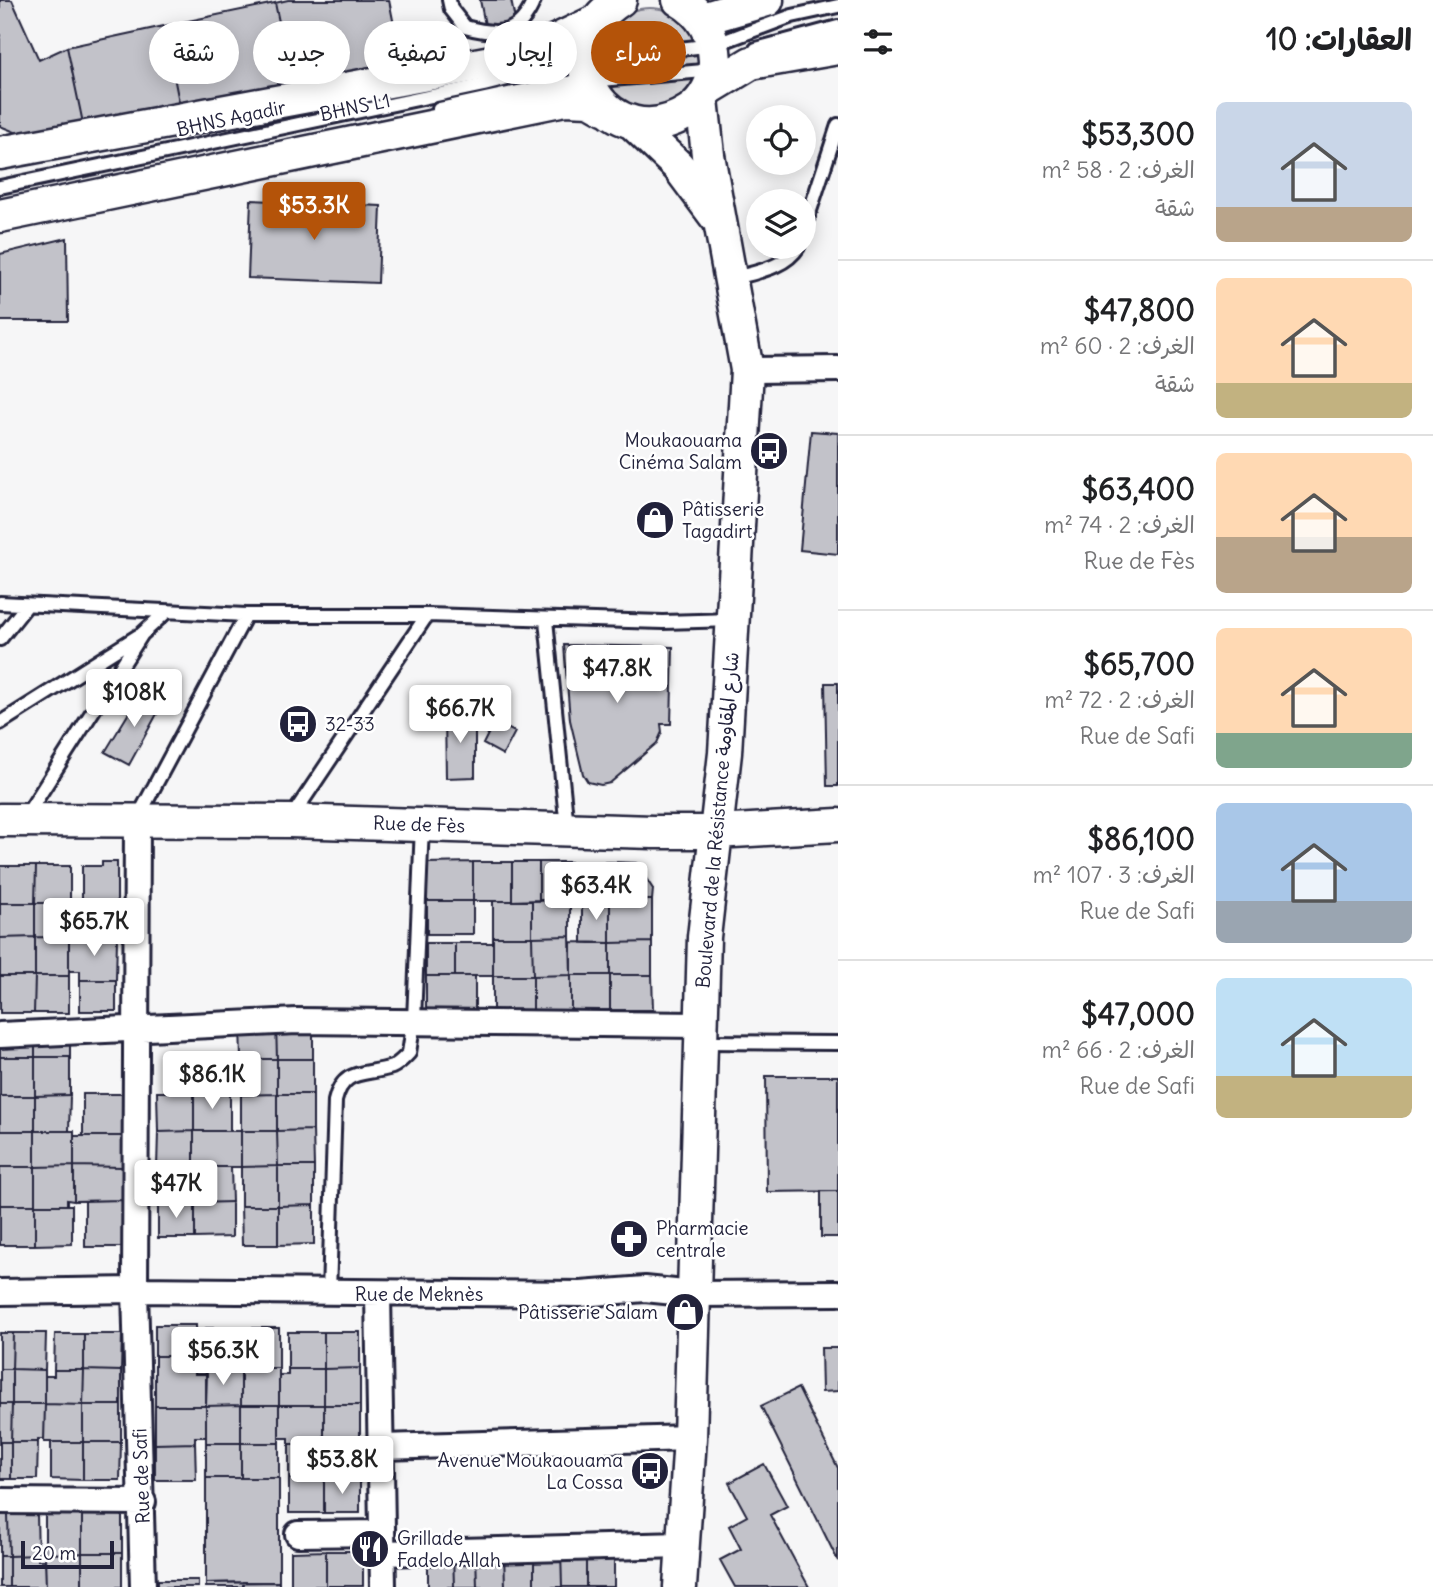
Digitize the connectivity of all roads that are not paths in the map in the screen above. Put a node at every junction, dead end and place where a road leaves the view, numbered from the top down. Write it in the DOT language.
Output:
graph roads {
  1 [pos="449,0"];
  2 [pos="534,0"];
  3 [pos="767,0"];
  4 [pos="838,6"];
  5 [pos="608,7"];
  6 [pos="838,27"];
  7 [pos="700,41"];
  8 [pos="838,48"];
  9 [pos="586,72"];
  10 [pos="606,109"];
  11 [pos="429,111"];
  12 [pos="634,124"];
  13 [pos="838,125"];
  14 [pos="0,153"];
  15 [pos="0,187"];
  16 [pos="816,192"];
  17 [pos="0,216"];
  18 [pos="720,223"];
  19 [pos="789,259"];
  20 [pos="731,279"];
  21 [pos="838,369"];
  22 [pos="747,370"];
  23 [pos="0,603"];
  24 [pos="27,605"];
  25 [pos="166,612"];
  26 [pos="246,615"];
  27 [pos="427,615"];
  28 [pos="546,620"];
  29 [pos="734,620"];
  30 [pos="142,634"];
  31 [pos="0,639"];
  32 [pos="0,723"];
  33 [pos="137,819"];
  34 [pos="12,820"];
  35 [pos="289,821"];
  36 [pos="422,824"];
  37 [pos="838,825"];
  38 [pos="567,828"];
  39 [pos="716,832"];
  40 [pos="414,1020"];
  41 [pos="137,1028"];
  42 [pos="701,1034"];
  43 [pos="0,1035"];
  44 [pos="838,1042"];
  45 [pos="135,1290"];
  46 [pos="0,1292"];
  47 [pos="328,1293"];
  48 [pos="838,1293"];
  49 [pos="378,1294"];
  50 [pos="694,1294"];
  51 [pos="690,1438"];
  52 [pos="382,1447"];
  53 [pos="0,1501"];
  54 [pos="143,1502"];
  55 [pos="298,1534"];
  56 [pos="382,1543"];
  57 [pos="683,1545"];
  58 [pos="143,1587"];
  59 [pos="383,1587"];
  60 [pos="680,1587"];
  1 -- 2 [label="lane"];
  3 -- 7 [label="street"];
  4 -- 7 [label="lane, BHNS Agadir"];
  5 -- 9 [label="street"];
  5 -- 14 [label="street"];
  6 -- 7 [label="lane"];
  7 -- 8 [label="street"];
  7 -- 9 [label="lane, BHNS Agadir"];
  7 -- 9 [label="lane"];
  7 -- 12 [label="street"];
  7 -- 18 [label="street, Boulevard de la Résistance شارع المقاومة"];
  9 -- 10 [label="street"];
  9 -- 11 [label="lane"];
  9 -- 15 [label="lane, BHNS Agadir"];
  10 -- 12 [label="street, Boulevard de la Résistance شارع المقاومة"];
  10 -- 17 [label="street, Boulevard de la Résistance شارع المقاومة"];
  12 -- 18 [label="street, Boulevard de la Résistance شارع المقاومة"];
  13 -- 16 [label="lane"];
  18 -- 20 [label="street, Boulevard de la Résistance شارع المقاومة"];
  19 -- 20 [label="lane"];
  20 -- 22 [label="street, Boulevard de la Résistance شارع المقاومة"];
  21 -- 22 [label="street"];
  22 -- 29 [label="street, Boulevard de la Résistance شارع المقاومة"];
  23 -- 24 [label="lane"];
  24 -- 25 [label="lane"];
  24 -- 31 [label="lane"];
  25 -- 26 [label="lane"];
  25 -- 30 [label="lane"];
  26 -- 27 [label="lane"];
  26 -- 33 [label="lane"];
  27 -- 28 [label="lane"];
  27 -- 35 [label="lane"];
  28 -- 29 [label="lane"];
  28 -- 38 [label="lane"];
  29 -- 39 [label="street, Boulevard de la Résistance شارع المقاومة"];
  30 -- 32 [label="lane"];
  30 -- 34 [label="lane"];
  33 -- 34 [label="street, Rue de Fès"];
  33 -- 35 [label="street, Rue de Fès"];
  33 -- 41 [label="street, Rue de Safi"];
  35 -- 36 [label="street, Rue de Fès"];
  36 -- 38 [label="street, Rue de Fès"];
  36 -- 40 [label="lane"];
  37 -- 39 [label="street, Rue de Fès"];
  38 -- 39 [label="street, Rue de Fès"];
  39 -- 42 [label="street, Boulevard de la Résistance شارع المقاومة"];
  40 -- 41 [label="street"];
  40 -- 42 [label="street"];
  40 -- 47 [label="lane"];
  41 -- 43 [label="street"];
  41 -- 45 [label="street, Rue de Safi"];
  42 -- 44 [label="lane"];
  42 -- 50 [label="street, Boulevard de la Résistance شارع المقاومة"];
  45 -- 46 [label="street, Rue de Meknès"];
  45 -- 47 [label="street, Rue de Meknès"];
  45 -- 54 [label="street, Rue de Safi"];
  47 -- 49 [label="street, Rue de Meknès"];
  48 -- 50 [label="street, Rue de Meknès"];
  49 -- 50 [label="street, Rue de Meknès"];
  49 -- 52 [label="street"];
  50 -- 51 [label="street, Boulevard de la Résistance شارع المقاومة"];
  51 -- 52 [label="street"];
  51 -- 57 [label="street, Boulevard de la Résistance شارع المقاومة"];
  52 -- 56 [label="street"];
  53 -- 54 [label="street"];
  54 -- 58 [label="street, Rue de Safi"];
  55 -- 56 [label="street"];
  56 -- 57 [label="street"];
  56 -- 59 [label="street"];
  57 -- 60 [label="street, Boulevard de la Résistance شارع المقاومة"];
}
